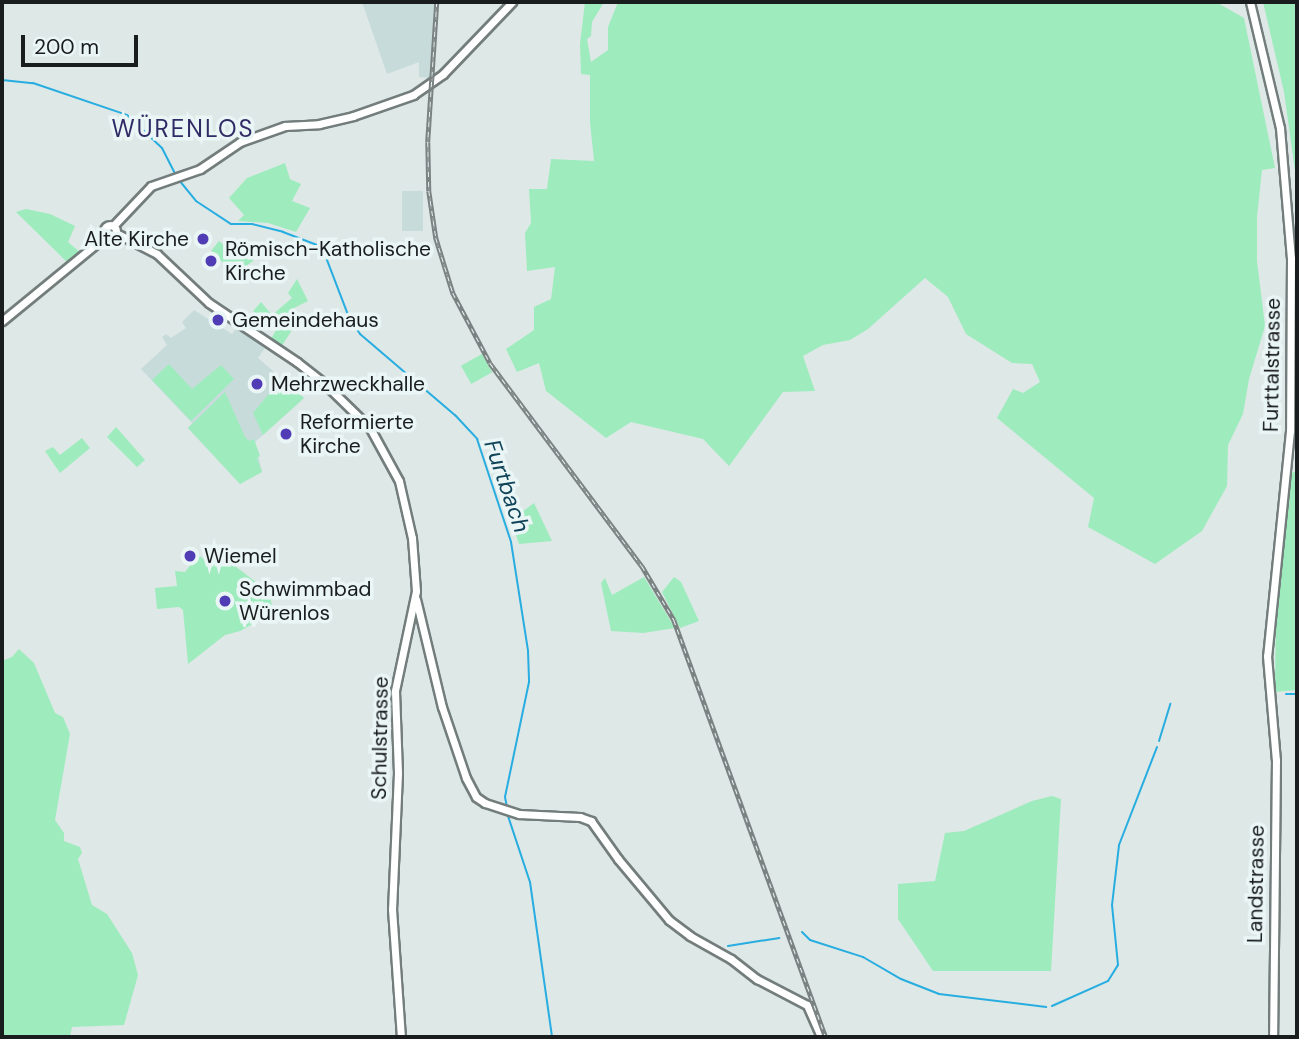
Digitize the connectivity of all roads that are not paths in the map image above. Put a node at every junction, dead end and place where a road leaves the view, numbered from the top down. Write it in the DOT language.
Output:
graph roads {
  1 [pos="512,2"];
  2 [pos="1250,2"];
  3 [pos="115,230"];
  4 [pos="2,321"];
  5 [pos="416,599"];
  6 [pos="1273,732"];
  7 [pos="401,1037"];
  8 [pos="821,1037"];
  9 [pos="1273,1037"];
  1 -- 3 [label="main road"];
  2 -- 6 [label="main road, Furttalstrasse"];
  3 -- 4 [label="main road"];
  3 -- 5 [label="main road, Schulstrasse"];
  5 -- 7 [label="main road, Schulstrasse"];
  5 -- 8 [label="main road"];
  6 -- 9 [label="main road, Landstrasse"];
}
